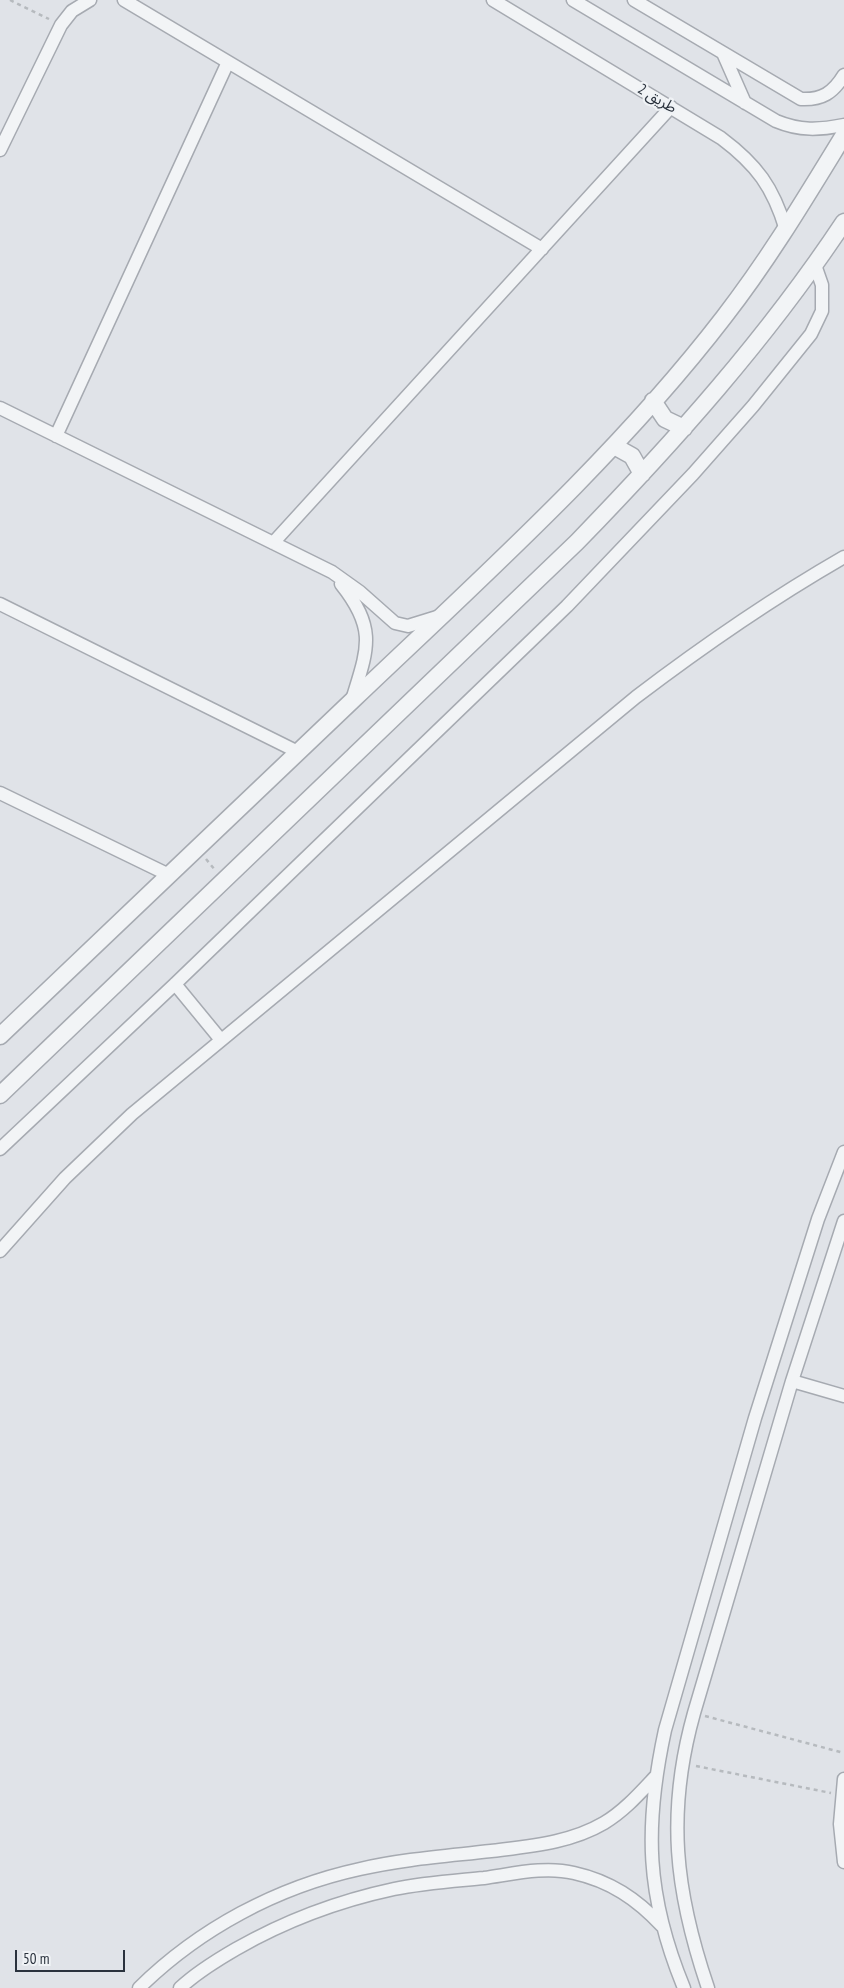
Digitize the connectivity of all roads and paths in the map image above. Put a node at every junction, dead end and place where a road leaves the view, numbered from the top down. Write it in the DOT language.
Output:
graph roads {
  1 [pos="10,0"];
  2 [pos="90,0"];
  3 [pos="124,0"];
  4 [pos="493,0"];
  5 [pos="573,0"];
  6 [pos="634,0"];
  7 [pos="61,25"];
  8 [pos="723,53"];
  9 [pos="228,62"];
  10 [pos="844,75"];
  11 [pos="745,103"];
  12 [pos="670,108"];
  13 [pos="844,125"];
  14 [pos="844,135"];
  15 [pos="0,150"];
  16 [pos="844,222"];
  17 [pos="786,230"];
  18 [pos="542,249"];
  19 [pos="815,265"];
  20 [pos="653,401"];
  21 [pos="0,408"];
  22 [pos="684,428"];
  23 [pos="56,436"];
  24 [pos="614,446"];
  25 [pos="642,474"];
  26 [pos="274,543"];
  27 [pos="844,557"];
  28 [pos="332,572"];
  29 [pos="0,604"];
  30 [pos="442,615"];
  31 [pos="352,701"];
  32 [pos="298,752"];
  33 [pos="0,793"];
  34 [pos="198,847"];
  35 [pos="169,875"];
  36 [pos="223,881"];
  37 [pos="175,984"];
  38 [pos="0,1036"];
  39 [pos="221,1040"];
  40 [pos="0,1095"];
  41 [pos="0,1149"];
  42 [pos="844,1152"];
  43 [pos="843,1225"];
  44 [pos="0,1251"];
  45 [pos="792,1381"];
  46 [pos="844,1396"];
  47 [pos="694,1713"];
  48 [pos="844,1753"];
  49 [pos="682,1763"];
  50 [pos="655,1777"];
  51 [pos="844,1779"];
  52 [pos="842,1795"];
  53 [pos="844,1862"];
  54 [pos="663,1927"];
  55 [pos="139,1988"];
  56 [pos="180,1988"];
  57 [pos="684,1988"];
  58 [pos="708,1988"];
  1 -- 7 [label="path"];
  2 -- 7 [label="street"];
  3 -- 9 [label="street"];
  4 -- 12 [label="street, طريق 2"];
  5 -- 11 [label="street"];
  6 -- 8 [label="street"];
  7 -- 15 [label="street"];
  8 -- 10 [label="street"];
  8 -- 11 [label="street"];
  9 -- 18 [label="street"];
  9 -- 23 [label="street"];
  11 -- 13 [label="street"];
  12 -- 17 [label="street, طريق 2"];
  12 -- 18 [label="street"];
  14 -- 17 [label="street"];
  16 -- 19 [label="street"];
  17 -- 20 [label="street"];
  18 -- 26 [label="street"];
  19 -- 22 [label="street"];
  19 -- 37 [label="street"];
  20 -- 22 [label="street"];
  20 -- 24 [label="street"];
  21 -- 23 [label="street"];
  22 -- 25 [label="street"];
  23 -- 26 [label="street"];
  24 -- 25 [label="street"];
  24 -- 30 [label="street"];
  25 -- 36 [label="street"];
  26 -- 28 [label="street"];
  27 -- 39 [label="street"];
  28 -- 30 [label="street"];
  28 -- 31 [label="street"];
  29 -- 32 [label="street"];
  30 -- 31 [label="street"];
  31 -- 32 [label="street"];
  32 -- 34 [label="street"];
  33 -- 35 [label="street"];
  34 -- 35 [label="street"];
  34 -- 36 [label="path"];
  35 -- 38 [label="street"];
  36 -- 40 [label="street"];
  37 -- 39 [label="street"];
  37 -- 41 [label="street"];
  39 -- 44 [label="street"];
  42 -- 50 [label="street"];
  43 -- 45 [label="street"];
  45 -- 46 [label="street"];
  45 -- 47 [label="street"];
  47 -- 48 [label="path"];
  47 -- 49 [label="street"];
  49 -- 52 [label="path"];
  49 -- 58 [label="street"];
  50 -- 54 [label="street"];
  50 -- 55 [label="street"];
  51 -- 52 [label="street"];
  52 -- 53 [label="street"];
  54 -- 56 [label="street"];
  54 -- 57 [label="street"];
}
